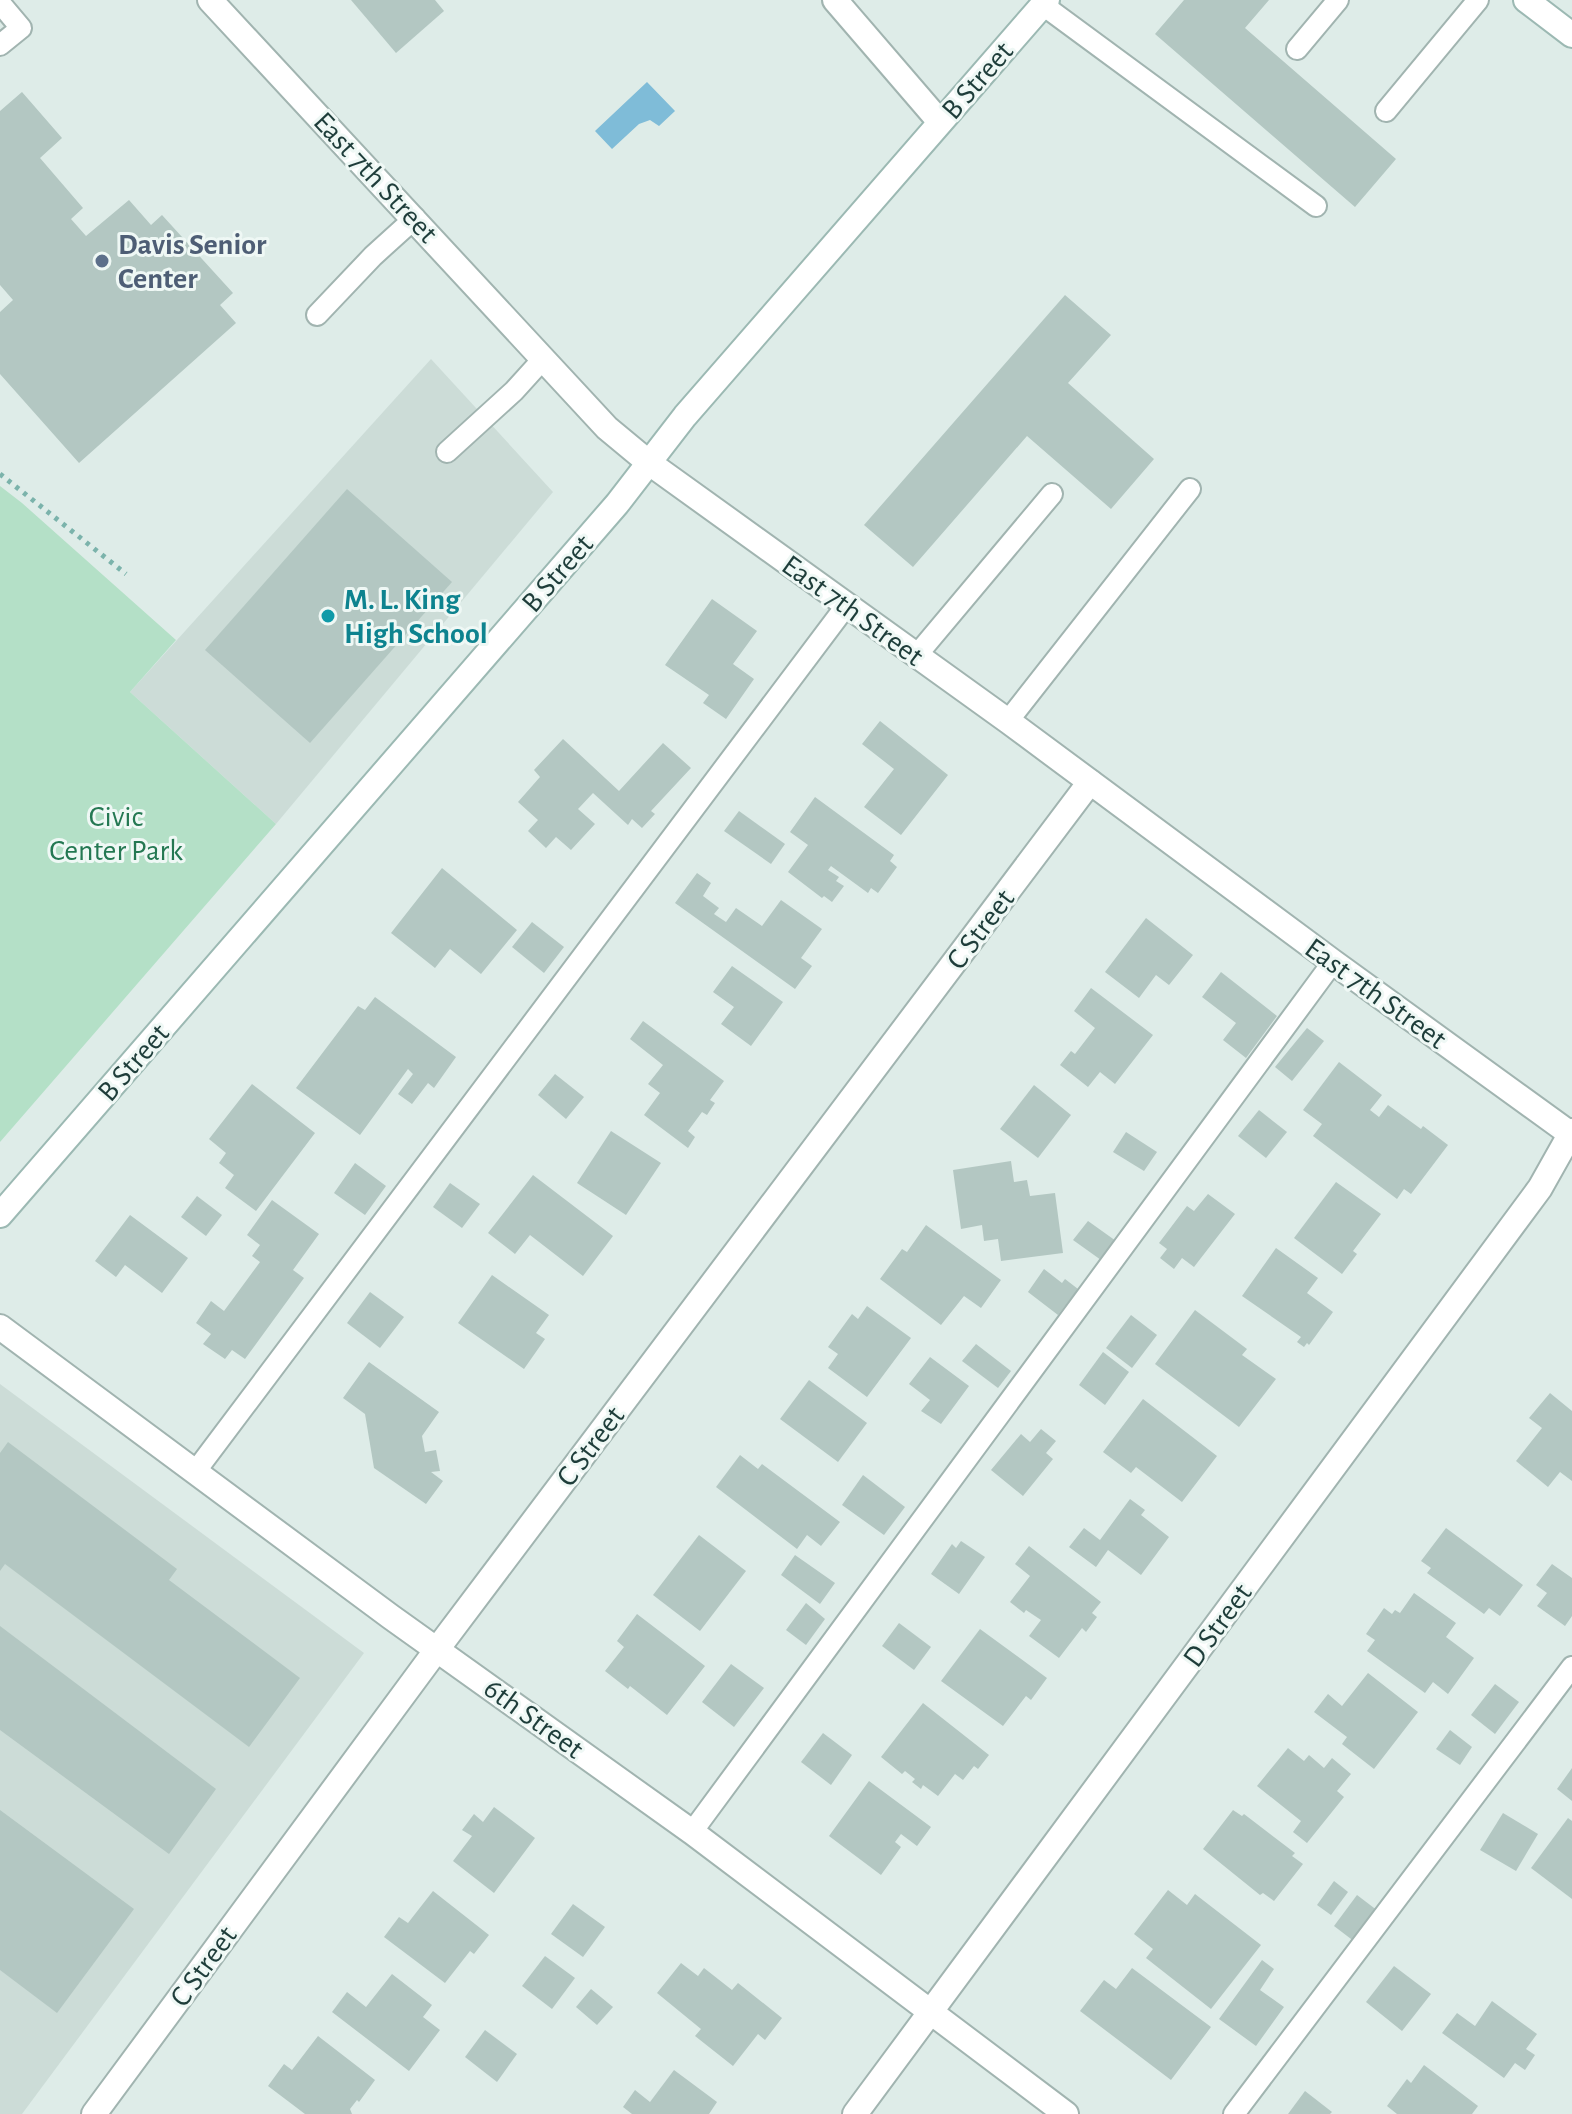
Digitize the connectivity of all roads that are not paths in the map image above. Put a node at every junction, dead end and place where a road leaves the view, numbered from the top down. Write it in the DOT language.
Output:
graph roads {
  1 [pos="210,0"];
  2 [pos="835,0"];
  3 [pos="1338,0"];
  4 [pos="1478,0"];
  5 [pos="1526,0"];
  6 [pos="1045,2"];
  7 [pos="0,3"];
  8 [pos="1569,26"];
  9 [pos="0,45"];
  10 [pos="1297,49"];
  11 [pos="1386,111"];
  12 [pos="940,122"];
  13 [pos="1316,206"];
  14 [pos="415,218"];
  15 [pos="317,315"];
  16 [pos="543,359"];
  17 [pos="447,452"];
  18 [pos="648,462"];
  19 [pos="1190,489"];
  20 [pos="1052,494"];
  21 [pos="846,606"];
  22 [pos="916,656"];
  23 [pos="1008,721"];
  24 [pos="1090,782"];
  25 [pos="1333,962"];
  26 [pos="1571,1133"];
  27 [pos="0,1215"];
  28 [pos="0,1327"];
  29 [pos="195,1472"];
  30 [pos="438,1648"];
  31 [pos="1572,1667"];
  32 [pos="692,1832"];
  33 [pos="930,2012"];
  34 [pos="94,2114"];
  35 [pos="855,2114"];
  36 [pos="1066,2114"];
  37 [pos="1234,2114"];
  1 -- 14 [label="street, East 7th Street"];
  2 -- 12 [label="street"];
  3 -- 10 [label="lane"];
  4 -- 11 [label="lane"];
  5 -- 8 [label="street"];
  6 -- 12 [label="street, B Street"];
  6 -- 13 [label="lane"];
  7 -- 9 [label="lane"];
  12 -- 18 [label="street, B Street"];
  14 -- 15 [label="lane"];
  14 -- 16 [label="street, East 7th Street"];
  16 -- 17 [label="lane"];
  16 -- 18 [label="street, East 7th Street"];
  18 -- 21 [label="street, East 7th Street"];
  18 -- 27 [label="street, B Street"];
  19 -- 23 [label="lane"];
  20 -- 22 [label="lane"];
  21 -- 22 [label="street, East 7th Street"];
  21 -- 29 [label="lane"];
  22 -- 23 [label="street, East 7th Street"];
  23 -- 24 [label="street, East 7th Street"];
  24 -- 25 [label="street, East 7th Street"];
  24 -- 30 [label="street, C Street"];
  25 -- 26 [label="street, East 7th Street"];
  25 -- 32 [label="lane"];
  26 -- 33 [label="street, D Street"];
  28 -- 29 [label="street, 6th Street"];
  29 -- 30 [label="street, 6th Street"];
  30 -- 32 [label="street, 6th Street"];
  30 -- 34 [label="street, C Street"];
  31 -- 37 [label="lane"];
  32 -- 33 [label="street, 6th Street"];
  33 -- 35 [label="street, D Street"];
  33 -- 36 [label="street, 6th Street"];
}
